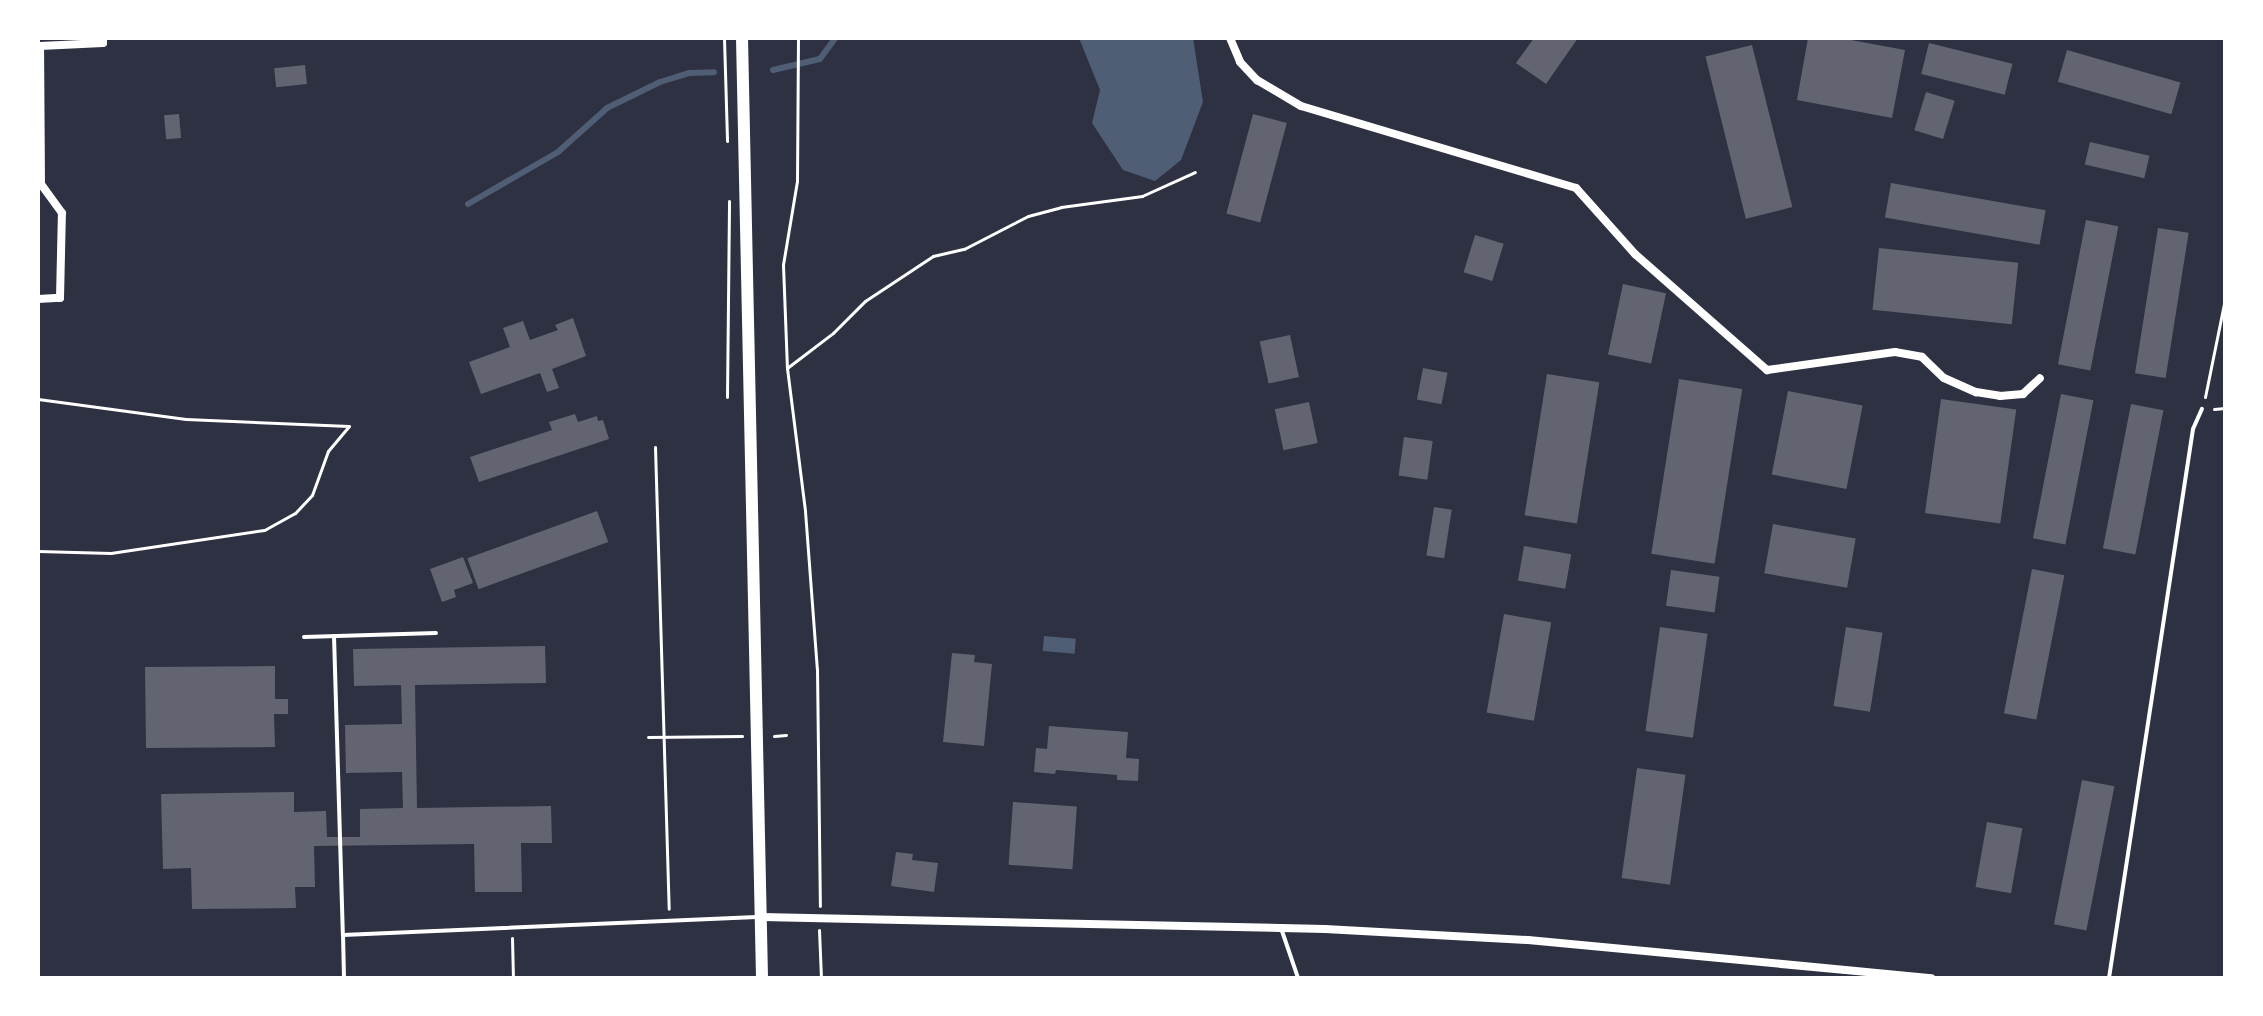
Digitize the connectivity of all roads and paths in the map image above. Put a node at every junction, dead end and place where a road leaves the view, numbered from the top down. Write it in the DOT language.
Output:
graph roads {
  1 [pos="103,38"];
  2 [pos="724,38"];
  3 [pos="742,38"];
  4 [pos="798,38"];
  5 [pos="1230,38"];
  6 [pos="727,147"];
  7 [pos="1195,172"];
  8 [pos="729,193"];
  9 [pos="38,299"];
  10 [pos="2225,299"];
  11 [pos="787,368"];
  12 [pos="2040,378"];
  13 [pos="727,397"];
  14 [pos="38,399"];
  15 [pos="2202,409"];
  16 [pos="655,447"];
  17 [pos="38,551"];
  18 [pos="436,633"];
  19 [pos="334,636"];
  20 [pos="304,637"];
  21 [pos="786,735"];
  22 [pos="755,736"];
  23 [pos="648,737"];
  24 [pos="663,737"];
  25 [pos="758,917"];
  26 [pos="818,919"];
  27 [pos="669,921"];
  28 [pos="512,928"];
  29 [pos="1281,928"];
  30 [pos="343,935"];
  31 [pos="344,978"];
  32 [pos="513,978"];
  33 [pos="762,978"];
  34 [pos="821,978"];
  35 [pos="1298,978"];
  36 [pos="1931,978"];
  37 [pos="2109,978"];
  1 -- 9 [label="street"];
  2 -- 6 [label="path"];
  3 -- 22 [label="main road"];
  4 -- 11 [label="path"];
  5 -- 12 [label="street"];
  7 -- 11 [label="path"];
  8 -- 13 [label="path"];
  10 -- 15 [label="path"];
  11 -- 26 [label="path"];
  14 -- 17 [label="path"];
  15 -- 37 [label="lane"];
  16 -- 24 [label="path"];
  18 -- 19 [label="lane"];
  19 -- 20 [label="lane"];
  19 -- 30 [label="lane"];
  21 -- 22 [label="path"];
  22 -- 24 [label="path"];
  22 -- 25 [label="main road"];
  23 -- 24 [label="path"];
  24 -- 27 [label="path"];
  25 -- 26 [label="street"];
  25 -- 27 [label="lane"];
  25 -- 33 [label="main road"];
  26 -- 29 [label="street"];
  26 -- 34 [label="path"];
  27 -- 28 [label="lane"];
  28 -- 30 [label="lane"];
  28 -- 32 [label="path"];
  29 -- 35 [label="lane"];
  29 -- 36 [label="street"];
  30 -- 31 [label="lane"];
}
